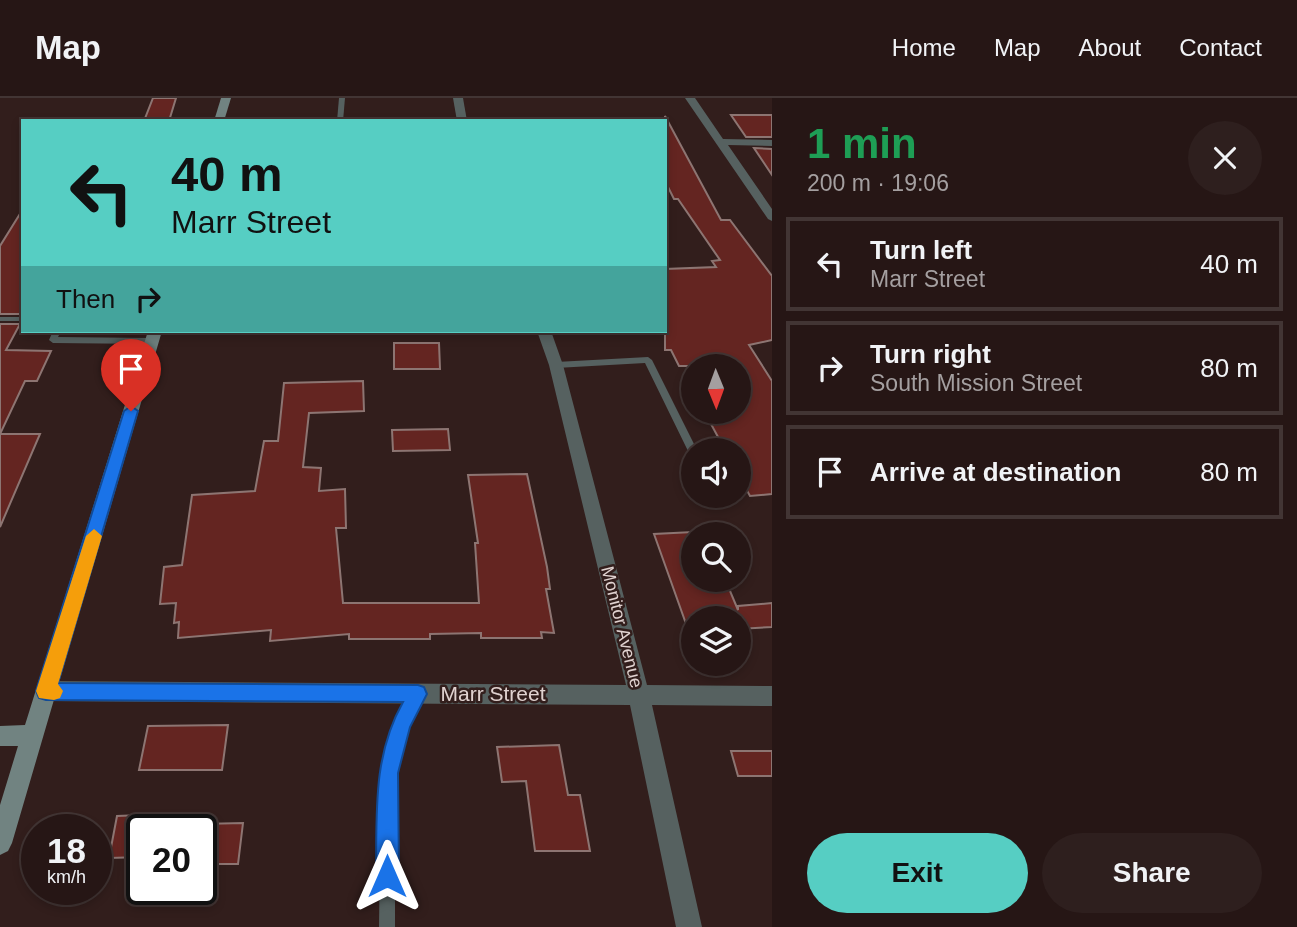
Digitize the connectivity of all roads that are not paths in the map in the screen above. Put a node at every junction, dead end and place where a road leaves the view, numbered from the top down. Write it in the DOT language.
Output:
graph roads {
  1 [pos="226,98"];
  2 [pos="342,98"];
  3 [pos="458,98"];
  4 [pos="690,98"];
  5 [pos="220,119"];
  6 [pos="340,119"];
  7 [pos="462,119"];
  8 [pos="720,142"];
  9 [pos="772,143"];
  10 [pos="772,217"];
  11 [pos="0,319"];
  12 [pos="21,319"];
  13 [pos="56,333"];
  14 [pos="545,333"];
  15 [pos="153,336"];
  16 [pos="556,365"];
  17 [pos="687,438"];
  18 [pos="46,691"];
  19 [pos="418,694"];
  20 [pos="639,695"];
  21 [pos="772,696"];
  22 [pos="34,735"];
  23 [pos="0,736"];
  24 [pos="0,843"];
  25 [pos="387,927"];
  26 [pos="690,927"];
  1 -- 5 [label="main road"];
  2 -- 6 [label="lane"];
  3 -- 7 [label="street"];
  4 -- 8 [label="street"];
  8 -- 9 [label="street"];
  8 -- 10 [label="street"];
  11 -- 12 [label="lane"];
  13 -- 15 [label="lane"];
  14 -- 16 [label="street, Monitor Avenue"];
  15 -- 18 [label="main road"];
  16 -- 17 [label="lane"];
  16 -- 20 [label="street, Monitor Avenue"];
  18 -- 19 [label="street, Marr Street"];
  18 -- 22 [label="main road"];
  19 -- 20 [label="street, Marr Street"];
  19 -- 25 [label="lane"];
  20 -- 21 [label="street, Marr Street"];
  20 -- 26 [label="street, Monitor Avenue"];
  22 -- 23 [label="main road"];
  22 -- 24 [label="main road"];
}
